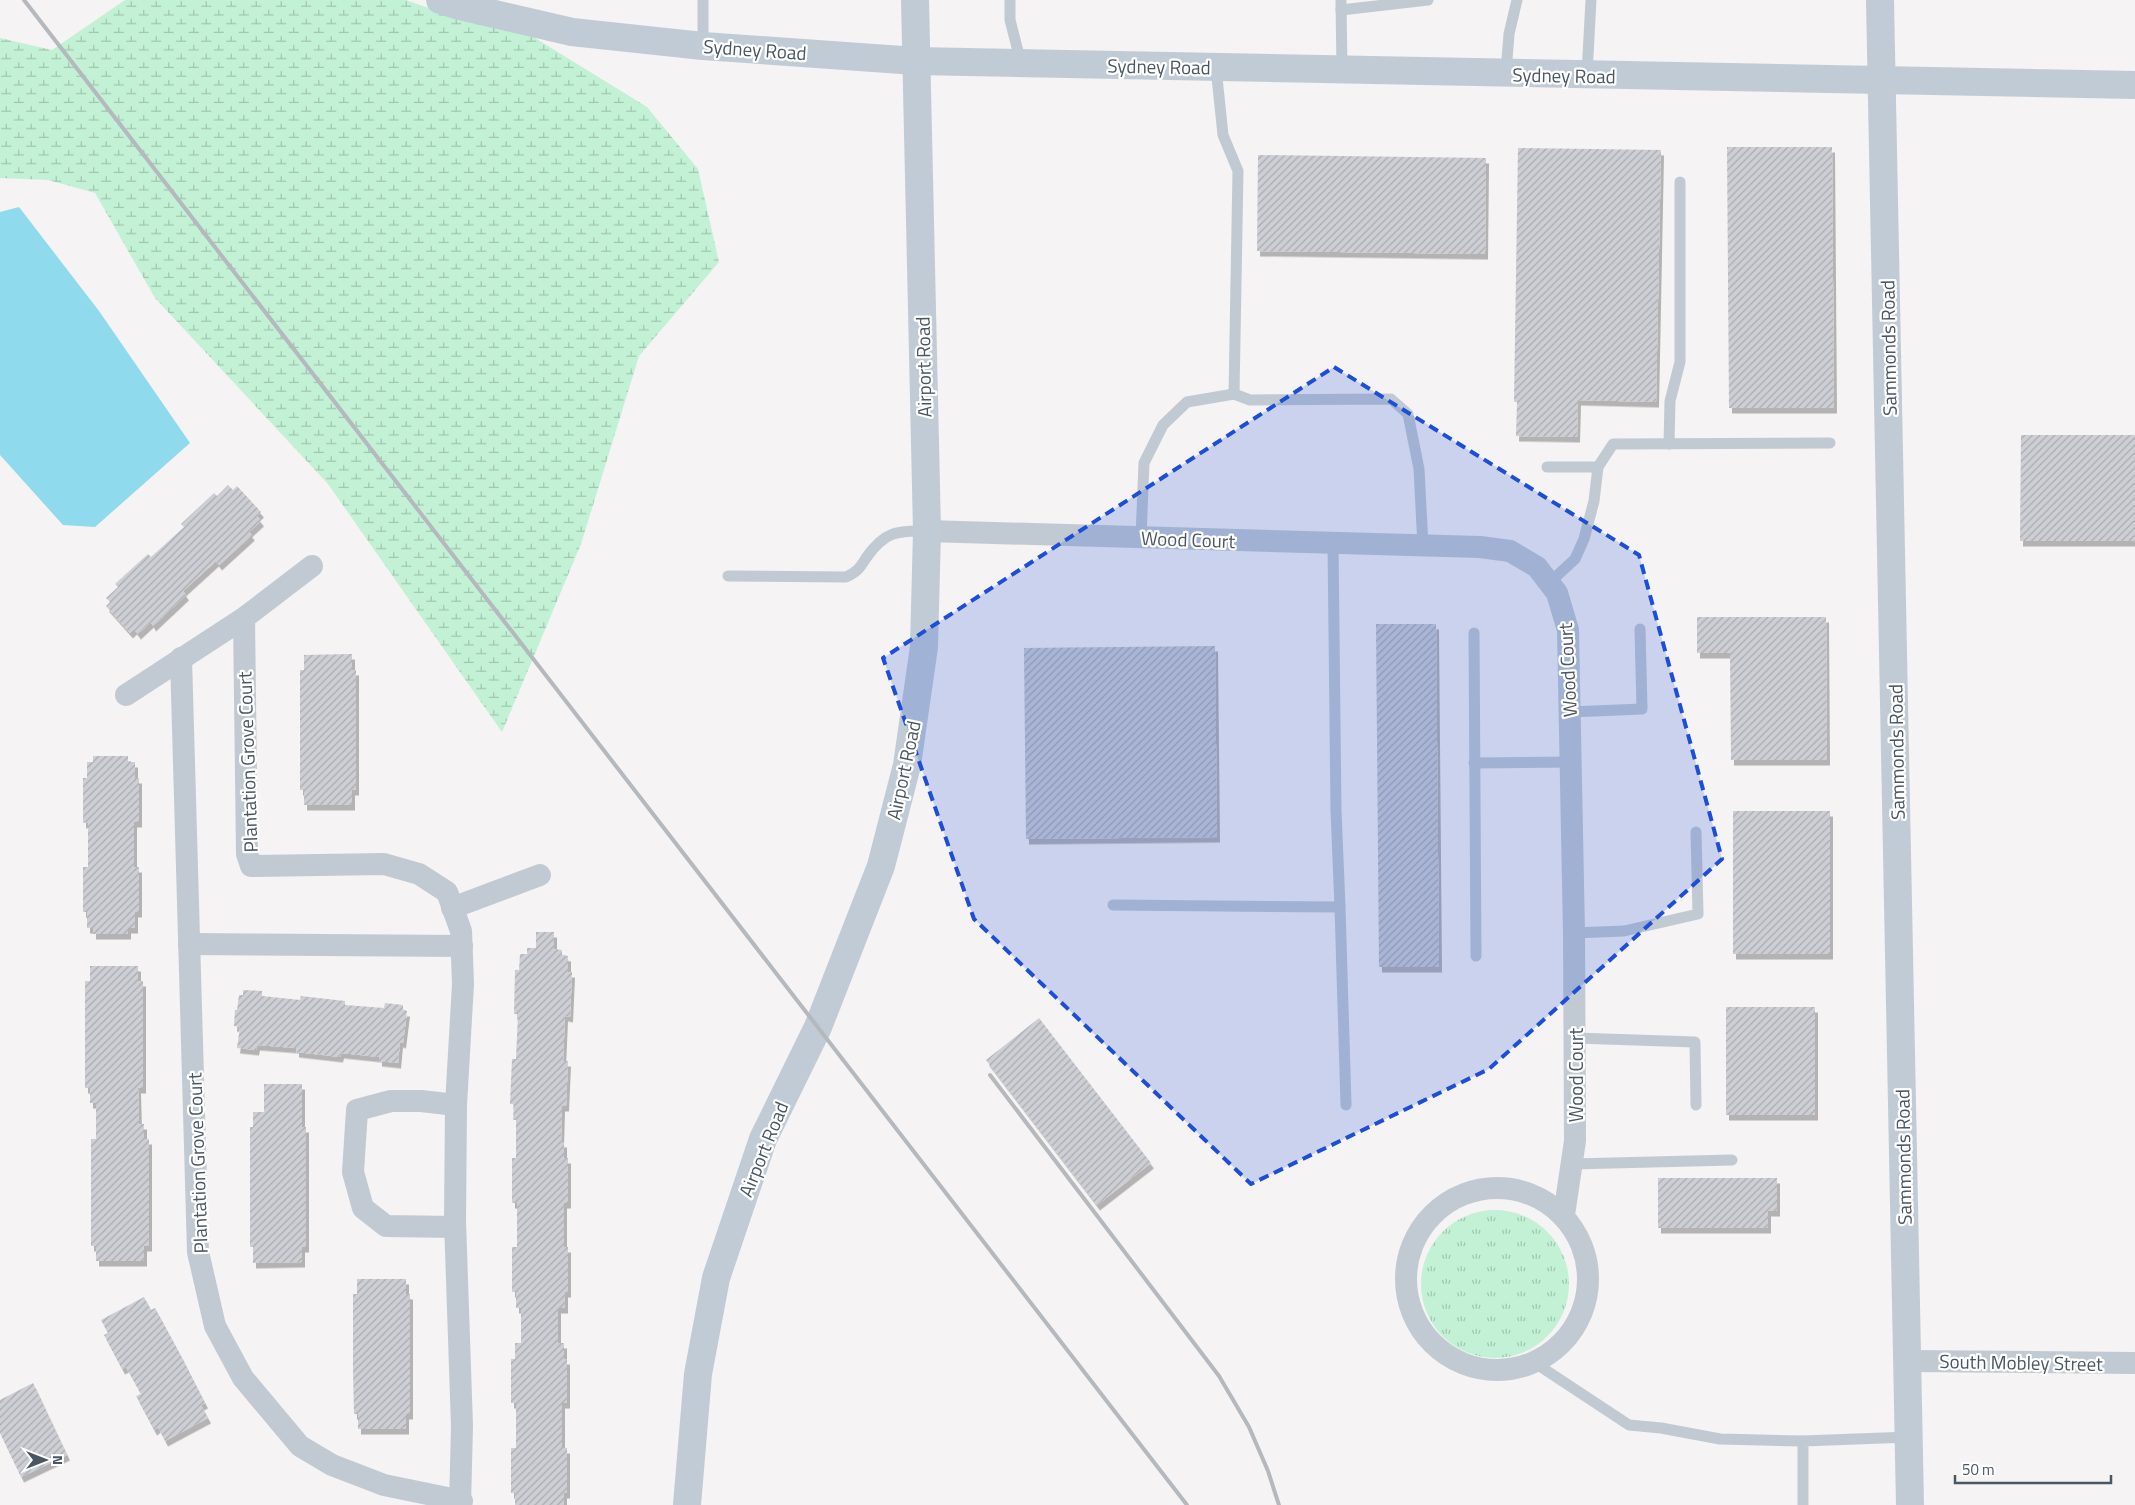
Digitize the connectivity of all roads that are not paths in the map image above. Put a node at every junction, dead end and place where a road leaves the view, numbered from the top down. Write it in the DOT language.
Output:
graph roads {
  1 [pos="440,0"];
  2 [pos="703,0"];
  3 [pos="915,0"];
  4 [pos="1010,0"];
  5 [pos="1428,0"];
  6 [pos="1516,0"];
  7 [pos="1590,0"];
  8 [pos="1880,0"];
  9 [pos="1341,5"];
  10 [pos="703,46"];
  11 [pos="916,61"];
  12 [pos="1021,63"];
  13 [pos="1216,68"];
  14 [pos="1342,70"];
  15 [pos="1506,74"];
  16 [pos="1587,76"];
  17 [pos="1883,82"];
  18 [pos="2135,85"];
  19 [pos="1680,182"];
  20 [pos="1234,394"];
  21 [pos="1830,443"];
  22 [pos="1669,444"];
  23 [pos="1547,467"];
  24 [pos="1598,467"];
  25 [pos="927,531"];
  26 [pos="1141,537"];
  27 [pos="1333,543"];
  28 [pos="1423,546"];
  29 [pos="312,566"];
  30 [pos="728,576"];
  31 [pos="1549,583"];
  32 [pos="244,618"];
  33 [pos="1640,629"];
  34 [pos="1474,633"];
  35 [pos="181,658"];
  36 [pos="126,695"];
  37 [pos="1570,712"];
  38 [pos="1571,762"];
  39 [pos="1474,763"];
  40 [pos="1696,832"];
  41 [pos="540,875"];
  42 [pos="1113,905"];
  43 [pos="1340,907"];
  44 [pos="452,908"];
  45 [pos="1574,933"];
  46 [pos="189,944"];
  47 [pos="462,946"];
  48 [pos="1476,956"];
  49 [pos="1575,1038"];
  50 [pos="456,1104"];
  51 [pos="1346,1104"];
  52 [pos="1696,1104"];
  53 [pos="1732,1160"];
  54 [pos="1572,1164"];
  55 [pos="1564,1216"];
  56 [pos="455,1227"];
  57 [pos="1907,1361"];
  58 [pos="1535,1363"];
  59 [pos="2135,1363"];
  60 [pos="1909,1437"];
  61 [pos="1802,1441"];
  62 [pos="437,1500"];
  63 [pos="461,1503"];
  64 [pos="687,1505"];
  65 [pos="1804,1505"];
  66 [pos="1910,1505"];
  1 -- 10 [label="street, Sydney Road"];
  2 -- 10 [label="lane"];
  3 -- 11 [label="street, Airport Road"];
  4 -- 12 [label="lane"];
  5 -- 9 [label="lane"];
  6 -- 15 [label="lane"];
  7 -- 16 [label="lane"];
  8 -- 17 [label="street, Sammonds Road"];
  9 -- 14 [label="lane"];
  10 -- 11 [label="street, Sydney Road"];
  11 -- 12 [label="street, Sydney Road"];
  11 -- 25 [label="street, Airport Road"];
  12 -- 13 [label="street, Sydney Road"];
  13 -- 14 [label="street, Sydney Road"];
  13 -- 20 [label="lane"];
  14 -- 15 [label="street, Sydney Road"];
  15 -- 16 [label="street, Sydney Road"];
  16 -- 17 [label="street, Sydney Road"];
  17 -- 18 [label="street, Sydney Road"];
  17 -- 57 [label="street, Sammonds Road"];
  19 -- 22 [label="lane"];
  20 -- 26 [label="lane"];
  20 -- 28 [label="lane"];
  21 -- 22 [label="lane"];
  22 -- 24 [label="lane"];
  23 -- 24 [label="lane"];
  24 -- 31 [label="lane"];
  25 -- 26 [label="street, Wood Court"];
  25 -- 30 [label="lane"];
  25 -- 64 [label="street, Airport Road"];
  26 -- 27 [label="street, Wood Court"];
  27 -- 28 [label="street, Wood Court"];
  27 -- 43 [label="lane"];
  28 -- 31 [label="street, Wood Court"];
  29 -- 32 [label="street"];
  31 -- 37 [label="street, Wood Court"];
  32 -- 35 [label="street"];
  32 -- 44 [label="street, Plantation Grove Court"];
  33 -- 37 [label="lane"];
  34 -- 39 [label="lane"];
  35 -- 36 [label="street"];
  35 -- 46 [label="street, Plantation Grove Court"];
  37 -- 38 [label="street, Wood Court"];
  38 -- 39 [label="lane"];
  38 -- 45 [label="street, Wood Court"];
  39 -- 48 [label="lane"];
  40 -- 45 [label="lane"];
  41 -- 44 [label="street"];
  42 -- 43 [label="lane"];
  43 -- 51 [label="lane"];
  44 -- 47 [label="street, Plantation Grove Court"];
  45 -- 49 [label="street, Wood Court"];
  46 -- 47 [label="street"];
  46 -- 62 [label="street, Plantation Grove Court"];
  47 -- 50 [label="street, Plantation Grove Court"];
  49 -- 52 [label="lane"];
  49 -- 54 [label="street, Wood Court"];
  50 -- 56 [label="street, Plantation Grove Court"];
  50 -- 56 [label="street"];
  53 -- 54 [label="lane"];
  54 -- 55 [label="street, Wood Court"];
  55 -- 58 [label="street"];
  55 -- 58 [label="street"];
  56 -- 63 [label="street, Plantation Grove Court"];
  57 -- 59 [label="street, South Mobley Street"];
  57 -- 60 [label="street, Sammonds Road"];
  58 -- 61 [label="lane"];
  60 -- 61 [label="lane"];
  60 -- 66 [label="street, Sammonds Road"];
  61 -- 65 [label="lane"];
  62 -- 63 [label="street, Plantation Grove Court"];
}
